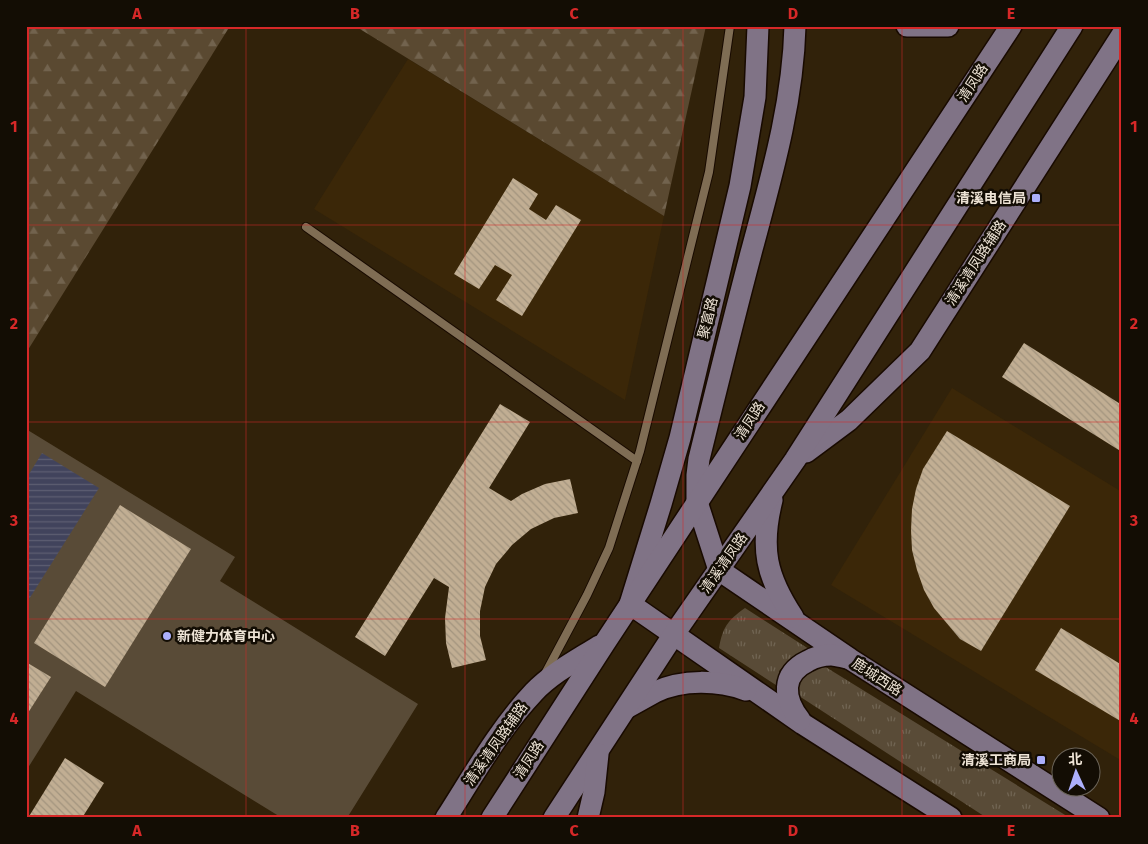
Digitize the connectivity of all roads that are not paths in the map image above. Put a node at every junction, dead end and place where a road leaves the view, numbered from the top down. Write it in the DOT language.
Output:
graph roads {
  1 [pos="730,26"];
  2 [pos="758,26"];
  3 [pos="795,26"];
  4 [pos="907,26"];
  5 [pos="948,26"];
  6 [pos="1010,26"];
  7 [pos="1072,26"];
  8 [pos="1122,36"];
  9 [pos="306,227"];
  10 [pos="637,460"];
  11 [pos="795,460"];
  12 [pos="774,491"];
  13 [pos="697,502"];
  14 [pos="719,570"];
  15 [pos="630,604"];
  16 [pos="798,624"];
  17 [pos="674,634"];
  18 [pos="604,644"];
  19 [pos="850,659"];
  20 [pos="535,691"];
  21 [pos="761,695"];
  22 [pos="625,708"];
  23 [pos="803,724"];
  24 [pos="599,749"];
  25 [pos="446,818"];
  26 [pos="492,818"];
  27 [pos="554,818"];
  28 [pos="588,818"];
  29 [pos="951,818"];
  30 [pos="1099,818"];
  1 -- 10 [label="lane"];
  2 -- 15 [label="main road, 聚富路"];
  3 -- 13 [label="main road, 聚富路"];
  4 -- 5 [label="main road"];
  6 -- 13 [label="main road, 清凤路"];
  7 -- 11 [label="main road"];
  8 -- 11 [label="main road, 清溪清凤路辅路"];
  9 -- 10 [label="lane"];
  10 -- 20 [label="lane"];
  11 -- 12 [label="main road, 清溪清凤路"];
  12 -- 14 [label="main road, 清溪清凤路"];
  12 -- 16 [label="main road"];
  13 -- 14 [label="main road"];
  13 -- 15 [label="main road, 清凤路"];
  14 -- 16 [label="main road, 鹿城西路"];
  14 -- 17 [label="main road, 清溪清凤路"];
  15 -- 17 [label="main road"];
  15 -- 18 [label="main road, 清凤路"];
  16 -- 19 [label="main road, 鹿城西路"];
  17 -- 21 [label="main road"];
  17 -- 22 [label="main road, 清溪清凤路"];
  18 -- 20 [label="main road, 清溪清凤路辅路"];
  18 -- 26 [label="main road, 清凤路"];
  19 -- 23 [label="main road"];
  19 -- 30 [label="main road, 鹿城西路"];
  20 -- 25 [label="main road, 清溪清凤路辅路"];
  21 -- 22 [label="main road"];
  21 -- 23 [label="main road"];
  22 -- 24 [label="main road"];
  23 -- 29 [label="main road"];
  24 -- 27 [label="main road"];
  24 -- 28 [label="main road"];
}
